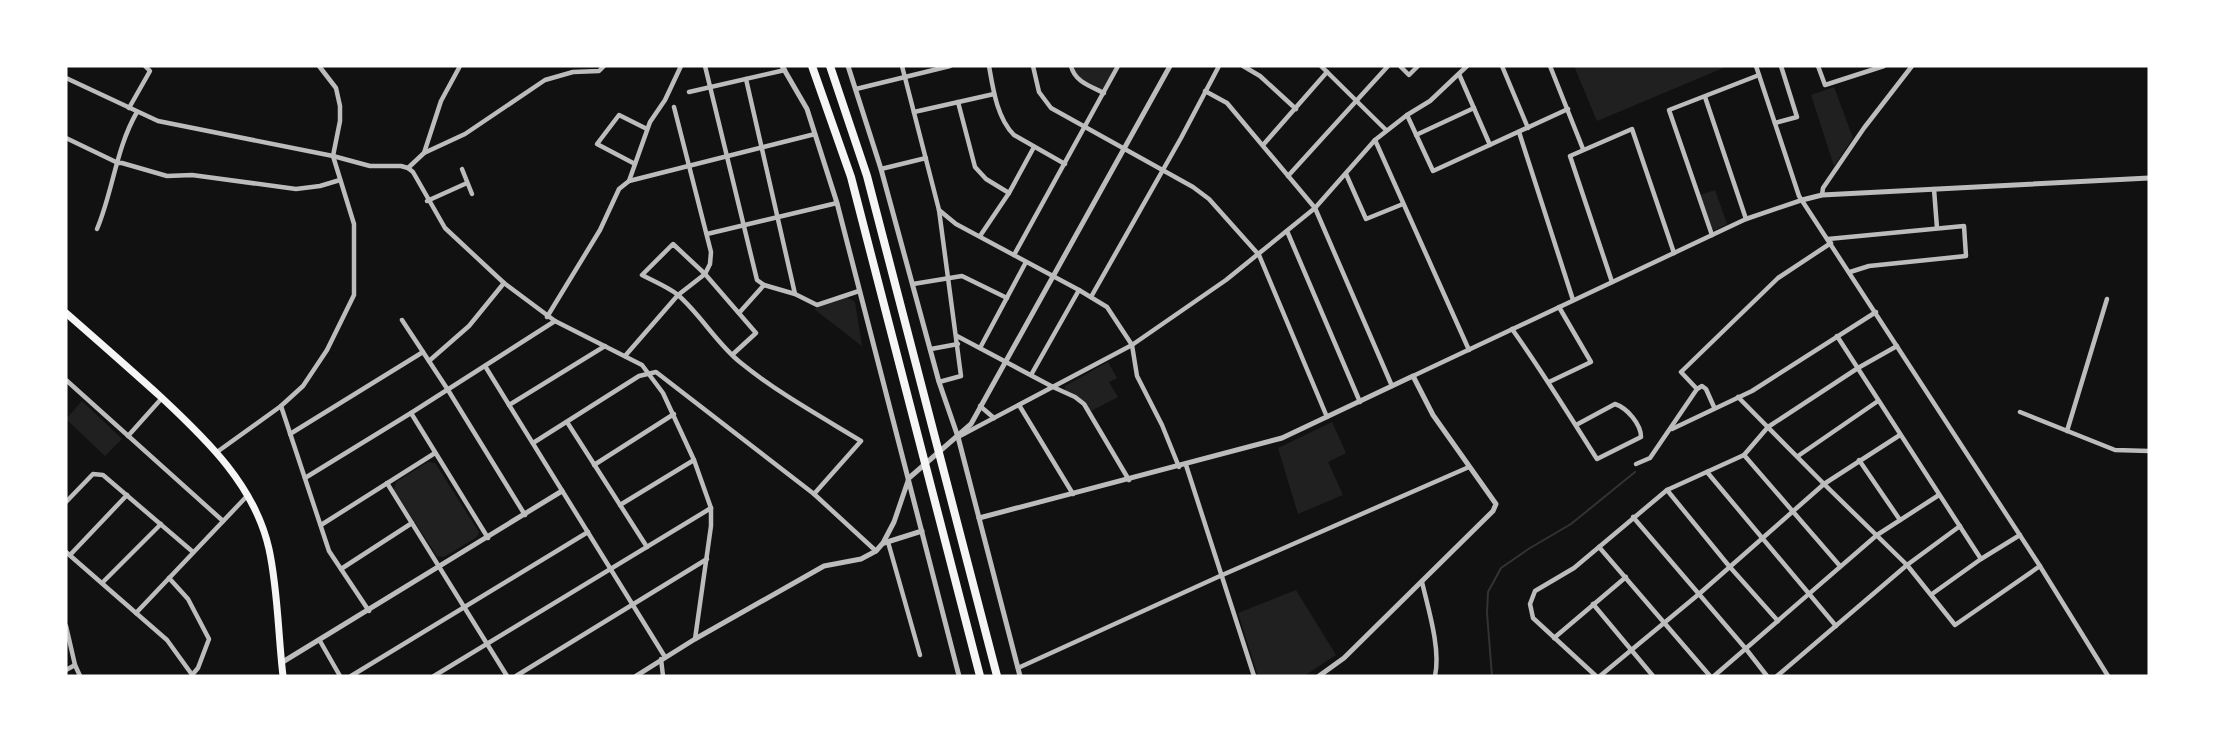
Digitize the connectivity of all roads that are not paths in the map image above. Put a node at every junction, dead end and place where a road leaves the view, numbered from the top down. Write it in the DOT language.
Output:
graph roads {
  1 [pos="145,66"];
  2 [pos="319,66"];
  3 [pos="460,66"];
  4 [pos="604,66"];
  5 [pos="681,66"];
  6 [pos="705,66"];
  7 [pos="812,66"];
  8 [pos="830,66"];
  9 [pos="848,66"];
  10 [pos="902,66"];
  11 [pos="950,66"];
  12 [pos="989,66"];
  13 [pos="1033,66"];
  14 [pos="1071,66"];
  15 [pos="1118,66"];
  16 [pos="1170,66"];
  17 [pos="1219,66"];
  18 [pos="1243,66"];
  19 [pos="1321,66"];
  20 [pos="1379,66"];
  21 [pos="1388,66"];
  22 [pos="1400,66"];
  23 [pos="1418,66"];
  24 [pos="1467,66"];
  25 [pos="1503,66"];
  26 [pos="1550,66"];
  27 [pos="1756,66"];
  28 [pos="1781,66"];
  29 [pos="1818,66"];
  30 [pos="1884,66"];
  31 [pos="1904,66"];
  32 [pos="1912,66"];
  33 [pos="783,68"];
  34 [pos="1384,71"];
  35 [pos="1327,72"];
  36 [pos="1906,73"];
  37 [pos="1459,74"];
  38 [pos="1759,75"];
  39 [pos="905,77"];
  40 [pos="66,78"];
  41 [pos="746,79"];
  42 [pos="710,87"];
  43 [pos="856,89"];
  44 [pos="1205,91"];
  45 [pos="690,92"];
  46 [pos="1104,93"];
  47 [pos="994,94"];
  48 [pos="1705,97"];
  49 [pos="1356,100"];
  50 [pos="958,102"];
  51 [pos="675,107"];
  52 [pos="129,108"];
  53 [pos="1474,108"];
  54 [pos="1296,109"];
  55 [pos="1568,109"];
  56 [pos="137,112"];
  57 [pos="914,112"];
  58 [pos="1407,115"];
  59 [pos="1775,123"];
  60 [pos="1086,127"];
  61 [pos="1527,128"];
  62 [pos="647,129"];
  63 [pos="1386,130"];
  64 [pos="1519,132"];
  65 [pos="815,134"];
  66 [pos="1416,135"];
  67 [pos="66,138"];
  68 [pos="1375,140"];
  69 [pos="1263,145"];
  70 [pos="1490,145"];
  71 [pos="761,147"];
  72 [pos="1034,147"];
  73 [pos="1124,149"];
  74 [pos="1583,149"];
  75 [pos="424,153"];
  76 [pos="333,156"];
  77 [pos="727,156"];
  78 [pos="926,158"];
  79 [pos="118,163"];
  80 [pos="634,164"];
  81 [pos="1065,164"];
  82 [pos="690,165"];
  83 [pos="408,168"];
  84 [pos="462,169"];
  85 [pos="881,170"];
  86 [pos="1162,171"];
  87 [pos="1346,174"];
  88 [pos="1288,176"];
  89 [pos="2149,178"];
  90 [pos="340,180"];
  91 [pos="628,181"];
  92 [pos="467,183"];
  93 [pos="1934,189"];
  94 [pos="1009,193"];
  95 [pos="472,194"];
  96 [pos="1822,195"];
  97 [pos="1802,200"];
  98 [pos="427,201"];
  99 [pos="837,203"];
  100 [pos="1403,204"];
  101 [pos="1315,208"];
  102 [pos="939,210"];
  103 [pos="777,218"];
  104 [pos="1746,219"];
  105 [pos="744,225"];
  106 [pos="1937,228"];
  107 [pos="97,230"];
  108 [pos="1287,231"];
  109 [pos="707,234"];
  110 [pos="1712,235"];
  111 [pos="980,236"];
  112 [pos="1830,241"];
  113 [pos="1674,252"];
  114 [pos="1014,255"];
  115 [pos="1259,255"];
  116 [pos="1026,262"];
  117 [pos="1850,272"];
  118 [pos="705,274"];
  119 [pos="1053,277"];
  120 [pos="948,278"];
  121 [pos="1612,282"];
  122 [pos="504,283"];
  123 [pos="913,284"];
  124 [pos="764,285"];
  125 [pos="1079,290"];
  126 [pos="859,291"];
  127 [pos="795,294"];
  128 [pos="678,295"];
  129 [pos="1091,297"];
  130 [pos="1007,298"];
  131 [pos="2108,299"];
  132 [pos="1573,300"];
  133 [pos="1559,307"];
  134 [pos="1875,312"];
  135 [pos="66,313"];
  136 [pos="739,313"];
  137 [pos="547,317"];
  138 [pos="402,320"];
  139 [pos="555,321"];
  140 [pos="1512,329"];
  141 [pos="957,336"];
  142 [pos="1837,336"];
  143 [pos="958,344"];
  144 [pos="1132,345"];
  145 [pos="604,346"];
  146 [pos="1897,346"];
  147 [pos="980,348"];
  148 [pos="931,349"];
  149 [pos="1468,350"];
  150 [pos="423,352"];
  151 [pos="732,355"];
  152 [pos="625,356"];
  153 [pos="429,361"];
  154 [pos="1004,361"];
  155 [pos="485,366"];
  156 [pos="1858,368"];
  157 [pos="650,373"];
  158 [pos="1031,375"];
  159 [pos="1413,376"];
  160 [pos="66,380"];
  161 [pos="939,382"];
  162 [pos="1550,382"];
  163 [pos="1392,386"];
  164 [pos="1053,387"];
  165 [pos="1697,389"];
  166 [pos="448,390"];
  167 [pos="1738,397"];
  168 [pos="162,398"];
  169 [pos="1878,401"];
  170 [pos="1360,402"];
  171 [pos="509,405"];
  172 [pos="1019,405"];
  173 [pos="281,406"];
  174 [pos="980,406"];
  175 [pos="1714,407"];
  176 [pos="2020,412"];
  177 [pos="411,414"];
  178 [pos="674,414"];
  179 [pos="1327,417"];
  180 [pos="994,418"];
  181 [pos="567,423"];
  182 [pos="1576,425"];
  183 [pos="1768,427"];
  184 [pos="1672,429"];
  185 [pos="2067,431"];
  186 [pos="291,434"];
  187 [pos="1900,435"];
  188 [pos="128,436"];
  189 [pos="958,437"];
  190 [pos="533,443"];
  191 [pos="2149,451"];
  192 [pos="217,452"];
  193 [pos="435,453"];
  194 [pos="1744,455"];
  195 [pos="1798,456"];
  196 [pos="694,460"];
  197 [pos="1859,460"];
  198 [pos="1636,464"];
  199 [pos="594,465"];
  200 [pos="1186,465"];
  201 [pos="1179,467"];
  202 [pos="1469,467"];
  203 [pos="1707,472"];
  204 [pos="305,478"];
  205 [pos="909,478"];
  206 [pos="1129,480"];
  207 [pos="387,483"];
  208 [pos="1824,484"];
  209 [pos="1667,490"];
  210 [pos="562,491"];
  211 [pos="814,494"];
  212 [pos="1073,494"];
  213 [pos="127,495"];
  214 [pos="1939,495"];
  215 [pos="247,496"];
  216 [pos="66,502"];
  217 [pos="620,505"];
  218 [pos="711,508"];
  219 [pos="1793,511"];
  220 [pos="525,515"];
  221 [pos="979,518"];
  222 [pos="1633,518"];
  223 [pos="1900,520"];
  224 [pos="223,521"];
  225 [pos="412,523"];
  226 [pos="161,524"];
  227 [pos="321,525"];
  228 [pos="1960,526"];
  229 [pos="922,531"];
  230 [pos="588,532"];
  231 [pos="1877,535"];
  232 [pos="2020,535"];
  233 [pos="488,538"];
  234 [pos="1761,539"];
  235 [pos="886,542"];
  236 [pos="647,547"];
  237 [pos="1599,547"];
  238 [pos="876,551"];
  239 [pos="193,552"];
  240 [pos="68,554"];
  241 [pos="707,559"];
  242 [pos="1981,559"];
  243 [pos="1907,565"];
  244 [pos="1729,566"];
  245 [pos="1840,566"];
  246 [pos="2040,566"];
  247 [pos="440,567"];
  248 [pos="341,569"];
  249 [pos="611,569"];
  250 [pos="1220,576"];
  251 [pos="1626,577"];
  252 [pos="169,578"];
  253 [pos="1422,582"];
  254 [pos="102,583"];
  255 [pos="1699,594"];
  256 [pos="1808,594"];
  257 [pos="1932,594"];
  258 [pos="1593,604"];
  259 [pos="633,605"];
  260 [pos="465,608"];
  261 [pos="369,611"];
  262 [pos="136,613"];
  263 [pos="1778,621"];
  264 [pos="1663,622"];
  265 [pos="66,626"];
  266 [pos="1836,626"];
  267 [pos="1554,638"];
  268 [pos="695,639"];
  269 [pos="320,641"];
  270 [pos="487,644"];
  271 [pos="1746,649"];
  272 [pos="1631,650"];
  273 [pos="920,655"];
  274 [pos="663,658"];
  275 [pos="281,663"];
  276 [pos="75,665"];
  277 [pos="1018,668"];
  278 [pos="66,670"];
  279 [pos="80,676"];
  280 [pos="192,676"];
  281 [pos="283,676"];
  282 [pos="340,676"];
  283 [pos="351,676"];
  284 [pos="434,676"];
  285 [pos="507,676"];
  286 [pos="516,676"];
  287 [pos="636,676"];
  288 [pos="663,676"];
  289 [pos="959,676"];
  290 [pos="980,676"];
  291 [pos="997,676"];
  292 [pos="1020,676"];
  293 [pos="1254,676"];
  294 [pos="1319,676"];
  295 [pos="1435,676"];
  296 [pos="1598,676"];
  297 [pos="1653,676"];
  298 [pos="1712,676"];
  299 [pos="1767,676"];
  300 [pos="1777,676"];
  301 [pos="2108,676"];
  1 -- 52 [label="street"];
  2 -- 76 [label="street"];
  3 -- 75 [label="street"];
  4 -- 75 [label="street"];
  5 -- 62 [label="street"];
  6 -- 42 [label="street"];
  7 -- 290 [label="highway"];
  8 -- 291 [label="highway"];
  9 -- 43 [label="street"];
  10 -- 39 [label="street"];
  11 -- 39 [label="street"];
  12 -- 47 [label="street"];
  13 -- 60 [label="street"];
  14 -- 46 [label="street"];
  15 -- 46 [label="street"];
  16 -- 73 [label="street"];
  17 -- 44 [label="street"];
  18 -- 54 [label="street"];
  19 -- 35 [label="street"];
  20 -- 34 [label="street"];
  21 -- 34 [label="street"];
  22 -- 23 [label="street"];
  24 -- 37 [label="street"];
  25 -- 61 [label="street"];
  26 -- 55 [label="street"];
  27 -- 38 [label="street"];
  28 -- 59 [label="street"];
  29 -- 30 [label="street"];
  31 -- 36 [label="street"];
  32 -- 36 [label="street"];
  33 -- 41 [label="street"];
  33 -- 65 [label="street"];
  34 -- 49 [label="street"];
  35 -- 49 [label="street"];
  35 -- 54 [label="street"];
  36 -- 96 [label="street"];
  37 -- 53 [label="street"];
  37 -- 58 [label="street"];
  38 -- 48 [label="street"];
  38 -- 59 [label="street"];
  39 -- 43 [label="street"];
  39 -- 57 [label="street"];
  40 -- 52 [label="street"];
  41 -- 42 [label="street"];
  41 -- 71 [label="street"];
  42 -- 45 [label="street"];
  42 -- 77 [label="street"];
  43 -- 85 [label="street"];
  44 -- 69 [label="street"];
  44 -- 86 [label="street"];
  46 -- 60 [label="street"];
  47 -- 50 [label="street"];
  47 -- 72 [label="street"];
  48 -- 104 [label="street"];
  48 -- 110 [label="street"];
  49 -- 63 [label="street"];
  49 -- 88 [label="street"];
  50 -- 57 [label="street"];
  50 -- 94 [label="street"];
  51 -- 82 [label="street"];
  52 -- 56 [label="street"];
  53 -- 66 [label="street"];
  53 -- 70 [label="street"];
  54 -- 69 [label="street"];
  55 -- 61 [label="street"];
  55 -- 74 [label="street"];
  56 -- 76 [label="street"];
  56 -- 79 [label="street"];
  57 -- 78 [label="street"];
  58 -- 63 [label="street"];
  58 -- 66 [label="street"];
  59 -- 97 [label="street"];
  60 -- 73 [label="street"];
  60 -- 81 [label="street"];
  61 -- 64 [label="street"];
  62 -- 80 [label="street"];
  62 -- 80 [label="street"];
  63 -- 68 [label="street"];
  64 -- 70 [label="street"];
  64 -- 132 [label="street"];
  65 -- 71 [label="street"];
  65 -- 99 [label="street"];
  66 -- 70 [label="street"];
  67 -- 79 [label="street"];
  68 -- 87 [label="street"];
  68 -- 100 [label="street"];
  69 -- 88 [label="street"];
  71 -- 77 [label="street"];
  71 -- 103 [label="street"];
  72 -- 81 [label="street"];
  72 -- 94 [label="street"];
  73 -- 86 [label="street"];
  73 -- 119 [label="street"];
  74 -- 113 [label="street"];
  74 -- 121 [label="street"];
  75 -- 83 [label="street"];
  76 -- 83 [label="street"];
  76 -- 90 [label="street"];
  77 -- 82 [label="street"];
  77 -- 105 [label="street"];
  78 -- 85 [label="street"];
  78 -- 102 [label="street"];
  79 -- 90 [label="street"];
  79 -- 107 [label="street"];
  80 -- 91 [label="street"];
  81 -- 114 [label="street"];
  82 -- 91 [label="street"];
  82 -- 109 [label="street"];
  83 -- 98 [label="street"];
  84 -- 92 [label="street"];
  85 -- 123 [label="street"];
  86 -- 115 [label="street"];
  86 -- 129 [label="street"];
  87 -- 100 [label="street"];
  87 -- 101 [label="street"];
  88 -- 101 [label="street"];
  89 -- 93 [label="street"];
  90 -- 173 [label="street"];
  91 -- 137 [label="street"];
  92 -- 95 [label="street"];
  92 -- 98 [label="street"];
  93 -- 96 [label="street"];
  93 -- 106 [label="street"];
  94 -- 111 [label="street"];
  96 -- 97 [label="street"];
  97 -- 104 [label="street"];
  97 -- 112 [label="street"];
  98 -- 122 [label="street"];
  99 -- 103 [label="street"];
  99 -- 126 [label="street"];
  100 -- 149 [label="street"];
  101 -- 108 [label="street"];
  101 -- 163 [label="street"];
  102 -- 111 [label="street"];
  102 -- 120 [label="street"];
  103 -- 105 [label="street"];
  103 -- 127 [label="street"];
  104 -- 110 [label="street"];
  105 -- 109 [label="street"];
  105 -- 124 [label="street"];
  106 -- 112 [label="street"];
  106 -- 117 [label="street"];
  108 -- 115 [label="street"];
  108 -- 170 [label="street"];
  109 -- 118 [label="street"];
  110 -- 113 [label="street"];
  111 -- 114 [label="street"];
  112 -- 117 [label="street"];
  112 -- 165 [label="street"];
  113 -- 121 [label="street"];
  114 -- 116 [label="street"];
  115 -- 144 [label="street"];
  115 -- 179 [label="street"];
  116 -- 119 [label="street"];
  116 -- 130 [label="street"];
  117 -- 134 [label="street"];
  118 -- 128 [label="street"];
  118 -- 128 [label="street"];
  118 -- 136 [label="street"];
  119 -- 125 [label="street"];
  119 -- 154 [label="street"];
  120 -- 123 [label="street"];
  120 -- 130 [label="street"];
  120 -- 141 [label="street"];
  121 -- 132 [label="street"];
  122 -- 137 [label="street"];
  122 -- 153 [label="street"];
  123 -- 148 [label="street"];
  124 -- 127 [label="street"];
  124 -- 136 [label="street"];
  125 -- 129 [label="street"];
  125 -- 158 [label="street"];
  126 -- 127 [label="street"];
  126 -- 205 [label="street"];
  128 -- 151 [label="street"];
  128 -- 152 [label="street"];
  129 -- 144 [label="street"];
  130 -- 147 [label="street"];
  131 -- 185 [label="street"];
  132 -- 133 [label="street"];
  133 -- 140 [label="street"];
  133 -- 162 [label="street"];
  134 -- 142 [label="street"];
  134 -- 146 [label="street"];
  135 -- 168 [label="main road"];
  136 -- 151 [label="street"];
  137 -- 139 [label="street"];
  138 -- 150 [label="street"];
  139 -- 145 [label="street"];
  139 -- 155 [label="street"];
  140 -- 149 [label="street"];
  140 -- 162 [label="street"];
  141 -- 143 [label="street"];
  141 -- 147 [label="street"];
  142 -- 156 [label="street"];
  142 -- 167 [label="street"];
  143 -- 148 [label="street"];
  143 -- 161 [label="street"];
  144 -- 164 [label="street"];
  144 -- 201 [label="street"];
  145 -- 152 [label="street"];
  145 -- 171 [label="street"];
  146 -- 156 [label="street"];
  146 -- 232 [label="street"];
  147 -- 154 [label="street"];
  148 -- 161 [label="street"];
  149 -- 159 [label="street"];
  150 -- 153 [label="street"];
  150 -- 186 [label="street"];
  151 -- 211 [label="street"];
  152 -- 157 [label="street"];
  153 -- 166 [label="street"];
  154 -- 158 [label="street"];
  154 -- 174 [label="street"];
  155 -- 166 [label="street"];
  155 -- 171 [label="street"];
  156 -- 169 [label="street"];
  156 -- 183 [label="street"];
  157 -- 178 [label="street"];
  157 -- 181 [label="street"];
  157 -- 211 [label="street"];
  158 -- 164 [label="street"];
  159 -- 163 [label="street"];
  159 -- 202 [label="street"];
  160 -- 188 [label="street"];
  161 -- 189 [label="street"];
  162 -- 182 [label="street"];
  163 -- 170 [label="street"];
  164 -- 172 [label="street"];
  164 -- 206 [label="street"];
  165 -- 175 [label="street"];
  165 -- 184 [label="street"];
  166 -- 177 [label="street"];
  166 -- 220 [label="street"];
  167 -- 175 [label="street"];
  167 -- 183 [label="street"];
  168 -- 188 [label="street"];
  168 -- 192 [label="main road"];
  169 -- 187 [label="street"];
  169 -- 195 [label="street"];
  170 -- 179 [label="street"];
  171 -- 190 [label="street"];
  172 -- 180 [label="street"];
  172 -- 212 [label="street"];
  173 -- 186 [label="street"];
  173 -- 192 [label="street"];
  174 -- 180 [label="street"];
  174 -- 189 [label="street"];
  175 -- 184 [label="street"];
  176 -- 185 [label="street"];
  177 -- 193 [label="street"];
  177 -- 204 [label="street"];
  178 -- 196 [label="street"];
  178 -- 199 [label="street"];
  179 -- 200 [label="street"];
  180 -- 189 [label="street"];
  181 -- 190 [label="street"];
  181 -- 199 [label="street"];
  182 -- 182 [label="street"];
  183 -- 194 [label="street"];
  183 -- 195 [label="street"];
  184 -- 198 [label="street"];
  185 -- 191 [label="street"];
  186 -- 204 [label="street"];
  187 -- 197 [label="street"];
  187 -- 214 [label="street"];
  188 -- 224 [label="street"];
  189 -- 205 [label="street"];
  189 -- 221 [label="street"];
  190 -- 210 [label="street"];
  192 -- 215 [label="main road"];
  193 -- 207 [label="street"];
  193 -- 233 [label="street"];
  194 -- 203 [label="street"];
  194 -- 219 [label="street"];
  195 -- 208 [label="street"];
  196 -- 217 [label="street"];
  196 -- 218 [label="street"];
  197 -- 208 [label="street"];
  197 -- 223 [label="street"];
  199 -- 217 [label="street"];
  200 -- 201 [label="street"];
  200 -- 250 [label="street"];
  201 -- 206 [label="street"];
  202 -- 250 [label="street"];
  202 -- 253 [label="street"];
  203 -- 209 [label="street"];
  203 -- 234 [label="street"];
  204 -- 227 [label="street"];
  205 -- 229 [label="street"];
  205 -- 235 [label="street"];
  206 -- 212 [label="street"];
  207 -- 225 [label="street"];
  207 -- 227 [label="street"];
  208 -- 219 [label="street"];
  208 -- 231 [label="street"];
  209 -- 222 [label="street"];
  209 -- 244 [label="street"];
  210 -- 220 [label="street"];
  210 -- 230 [label="street"];
  211 -- 238 [label="street"];
  212 -- 221 [label="street"];
  213 -- 216 [label="street"];
  213 -- 226 [label="street"];
  213 -- 240 [label="street"];
  214 -- 223 [label="street"];
  214 -- 228 [label="street"];
  215 -- 224 [label="street"];
  215 -- 275 [label="main road"];
  217 -- 236 [label="street"];
  218 -- 236 [label="street"];
  218 -- 241 [label="street"];
  219 -- 234 [label="street"];
  219 -- 245 [label="street"];
  220 -- 233 [label="street"];
  221 -- 277 [label="street"];
  222 -- 237 [label="street"];
  222 -- 255 [label="street"];
  223 -- 231 [label="street"];
  224 -- 239 [label="street"];
  225 -- 247 [label="street"];
  225 -- 248 [label="street"];
  226 -- 239 [label="street"];
  226 -- 254 [label="street"];
  227 -- 248 [label="street"];
  228 -- 242 [label="street"];
  228 -- 243 [label="street"];
  229 -- 235 [label="street"];
  229 -- 289 [label="street"];
  230 -- 249 [label="street"];
  230 -- 260 [label="street"];
  231 -- 243 [label="street"];
  231 -- 245 [label="street"];
  232 -- 242 [label="street"];
  232 -- 246 [label="street"];
  233 -- 247 [label="street"];
  234 -- 244 [label="street"];
  234 -- 256 [label="street"];
  235 -- 238 [label="street"];
  235 -- 273 [label="street"];
  236 -- 249 [label="street"];
  237 -- 251 [label="street"];
  237 -- 267 [label="street"];
  238 -- 268 [label="street"];
  239 -- 252 [label="street"];
  240 -- 254 [label="street"];
  241 -- 259 [label="street"];
  241 -- 268 [label="street"];
  242 -- 257 [label="street"];
  243 -- 257 [label="street"];
  243 -- 266 [label="street"];
  244 -- 255 [label="street"];
  244 -- 263 [label="street"];
  245 -- 256 [label="street"];
  246 -- 257 [label="street"];
  246 -- 301 [label="street"];
  247 -- 260 [label="street"];
  247 -- 261 [label="street"];
  248 -- 261 [label="street"];
  249 -- 259 [label="street"];
  249 -- 270 [label="street"];
  250 -- 277 [label="street"];
  250 -- 293 [label="street"];
  251 -- 258 [label="street"];
  251 -- 264 [label="street"];
  252 -- 262 [label="street"];
  252 -- 280 [label="street"];
  253 -- 294 [label="street"];
  253 -- 295 [label="street"];
  254 -- 262 [label="street"];
  255 -- 264 [label="street"];
  255 -- 271 [label="street"];
  256 -- 263 [label="street"];
  256 -- 266 [label="street"];
  258 -- 267 [label="street"];
  258 -- 272 [label="street"];
  259 -- 274 [label="street"];
  259 -- 286 [label="street"];
  260 -- 270 [label="street"];
  260 -- 283 [label="street"];
  261 -- 269 [label="street"];
  262 -- 280 [label="street"];
  263 -- 271 [label="street"];
  264 -- 272 [label="street"];
  264 -- 298 [label="street"];
  265 -- 276 [label="street"];
  266 -- 300 [label="street"];
  267 -- 296 [label="street"];
  268 -- 274 [label="street"];
  269 -- 275 [label="street"];
  269 -- 282 [label="street"];
  270 -- 284 [label="street"];
  270 -- 285 [label="street"];
  271 -- 298 [label="street"];
  271 -- 299 [label="street"];
  272 -- 296 [label="street"];
  272 -- 297 [label="street"];
  274 -- 287 [label="street"];
  274 -- 288 [label="street"];
  275 -- 281 [label="main road"];
  276 -- 278 [label="street"];
  276 -- 279 [label="street"];
  277 -- 292 [label="street"];
}
